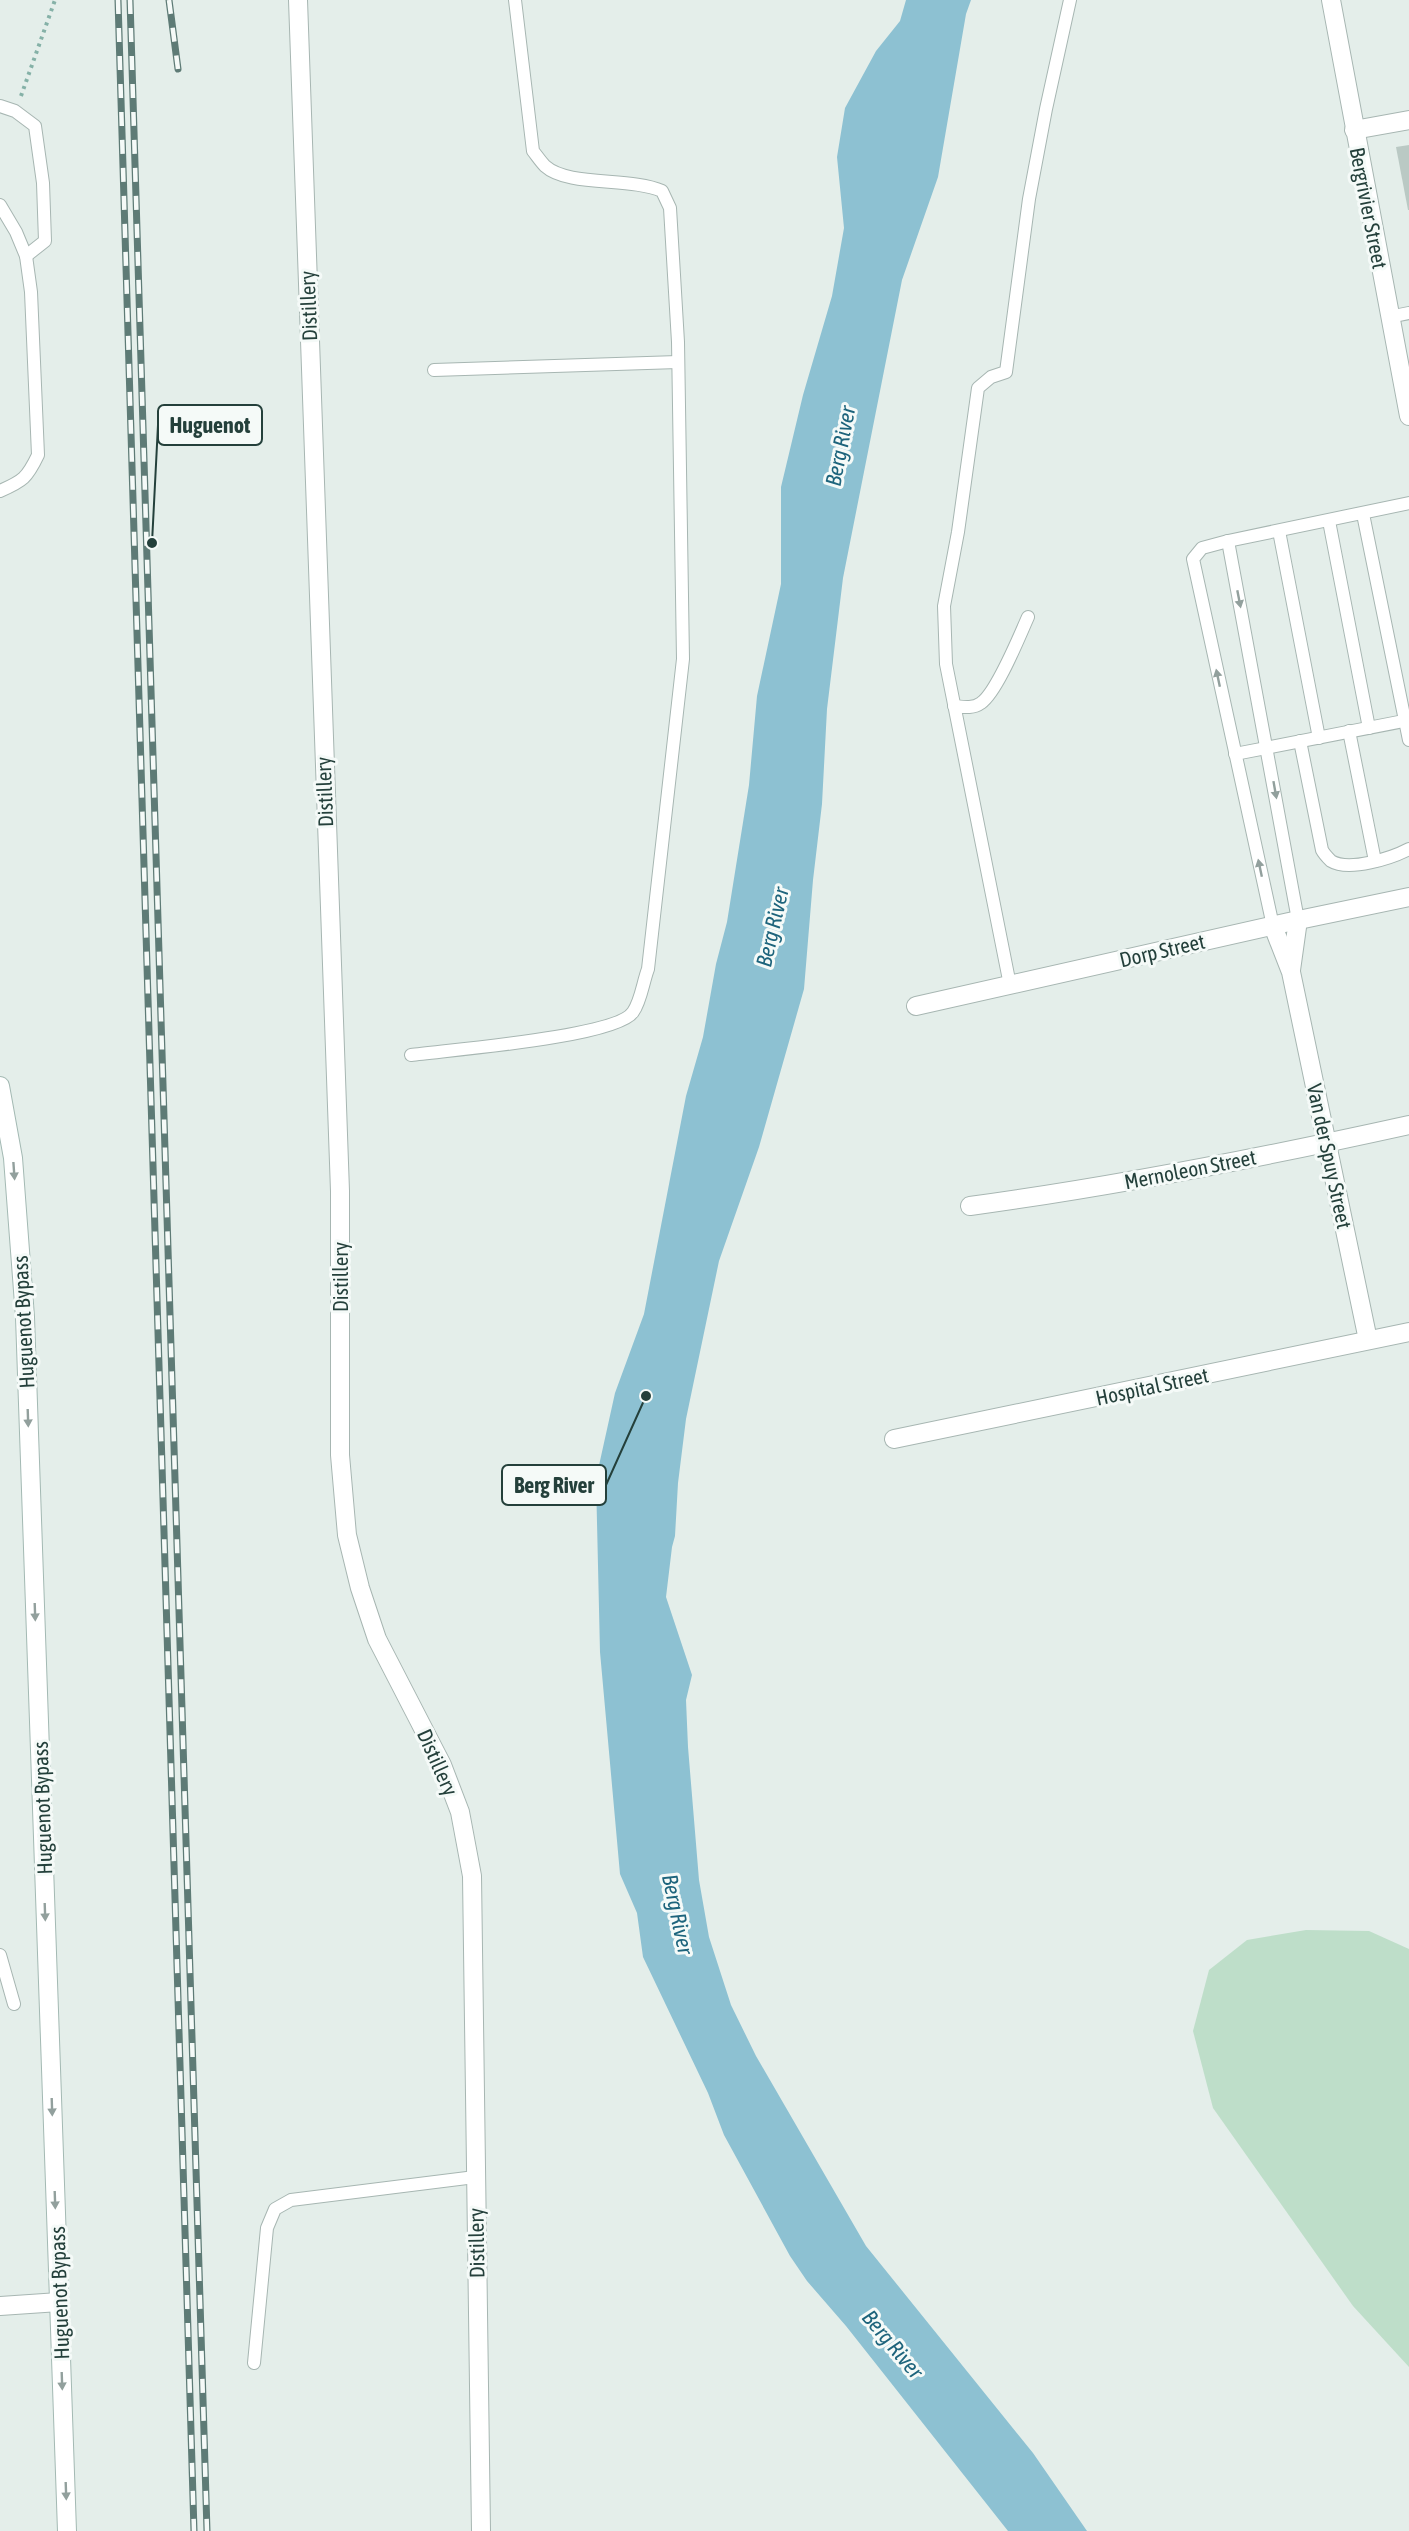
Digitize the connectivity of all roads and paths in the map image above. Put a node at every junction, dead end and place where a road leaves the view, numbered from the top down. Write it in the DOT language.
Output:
graph roads {
  1 [pos="55,0"];
  2 [pos="298,0"];
  3 [pos="515,0"];
  4 [pos="1070,0"];
  5 [pos="1331,0"];
  6 [pos="0,106"];
  7 [pos="15,111"];
  8 [pos="1409,120"];
  9 [pos="1354,130"];
  10 [pos="0,205"];
  11 [pos="26,256"];
  12 [pos="1409,313"];
  13 [pos="1389,316"];
  14 [pos="678,362"];
  15 [pos="434,370"];
  16 [pos="1409,416"];
  17 [pos="0,491"];
  18 [pos="1409,503"];
  19 [pos="1363,514"];
  20 [pos="1329,521"];
  21 [pos="1279,531"];
  22 [pos="1228,541"];
  23 [pos="1028,617"];
  24 [pos="954,706"];
  25 [pos="1408,720"];
  26 [pos="1370,728"];
  27 [pos="1349,731"];
  28 [pos="1319,738"];
  29 [pos="1409,740"];
  30 [pos="1300,741"];
  31 [pos="1267,748"];
  32 [pos="1235,754"];
  33 [pos="1409,849"];
  34 [pos="1375,861"];
  35 [pos="1409,897"];
  36 [pos="1299,920"];
  37 [pos="1273,926"];
  38 [pos="1291,972"];
  39 [pos="1010,985"];
  40 [pos="916,1006"];
  41 [pos="411,1055"];
  42 [pos="1,1090"];
  43 [pos="1409,1125"];
  44 [pos="1327,1143"];
  45 [pos="970,1206"];
  46 [pos="1409,1332"];
  47 [pos="1368,1340"];
  48 [pos="894,1439"];
  49 [pos="0,1955"];
  50 [pos="14,2004"];
  51 [pos="475,2177"];
  52 [pos="59,2302"];
  53 [pos="0,2306"];
  54 [pos="254,2363"];
  55 [pos="67,2531"];
  56 [pos="480,2531"];
  1 -- 7 [label="path"];
  2 -- 51 [label="street, Distillery"];
  3 -- 14 [label="lane"];
  4 -- 24 [label="lane"];
  5 -- 9 [label="street, Bergrivier Street"];
  6 -- 7 [label="lane"];
  7 -- 11 [label="lane"];
  8 -- 9 [label="street"];
  9 -- 13 [label="street, Bergrivier Street"];
  10 -- 11 [label="lane"];
  11 -- 17 [label="lane"];
  12 -- 13 [label="lane"];
  13 -- 16 [label="street, Bergrivier Street"];
  14 -- 15 [label="lane"];
  14 -- 41 [label="lane"];
  18 -- 19 [label="lane"];
  19 -- 20 [label="lane"];
  19 -- 25 [label="lane"];
  20 -- 21 [label="lane"];
  20 -- 26 [label="lane"];
  21 -- 22 [label="lane"];
  21 -- 28 [label="lane"];
  22 -- 31 [label="lane, one-way"];
  32 -- 22 [label="lane, one-way"];
  23 -- 24 [label="lane"];
  24 -- 39 [label="lane"];
  25 -- 26 [label="lane"];
  25 -- 29 [label="lane"];
  26 -- 27 [label="lane"];
  27 -- 28 [label="lane"];
  27 -- 34 [label="lane"];
  28 -- 30 [label="lane"];
  30 -- 31 [label="lane"];
  30 -- 34 [label="lane"];
  31 -- 32 [label="lane"];
  31 -- 36 [label="lane, one-way"];
  37 -- 32 [label="lane, one-way"];
  33 -- 34 [label="lane"];
  35 -- 36 [label="street, Dorp Street"];
  36 -- 37 [label="street, Dorp Street"];
  36 -- 38 [label="street, Van der Spuy Street"];
  37 -- 38 [label="street, Van der Spuy Street"];
  37 -- 39 [label="street, Dorp Street"];
  38 -- 44 [label="street, Van der Spuy Street"];
  39 -- 40 [label="street, Dorp Street"];
  42 -- 52 [label="street, Huguenot Bypass, one-way"];
  43 -- 44 [label="street, Mernoleon Street"];
  44 -- 45 [label="street, Mernoleon Street"];
  44 -- 47 [label="street, Van der Spuy Street"];
  46 -- 47 [label="street, Hospital Street"];
  47 -- 48 [label="street, Hospital Street"];
  49 -- 50 [label="lane"];
  51 -- 54 [label="lane"];
  51 -- 56 [label="street, Distillery"];
  52 -- 53 [label="street"];
  52 -- 55 [label="street, Huguenot Bypass, one-way"];
}
